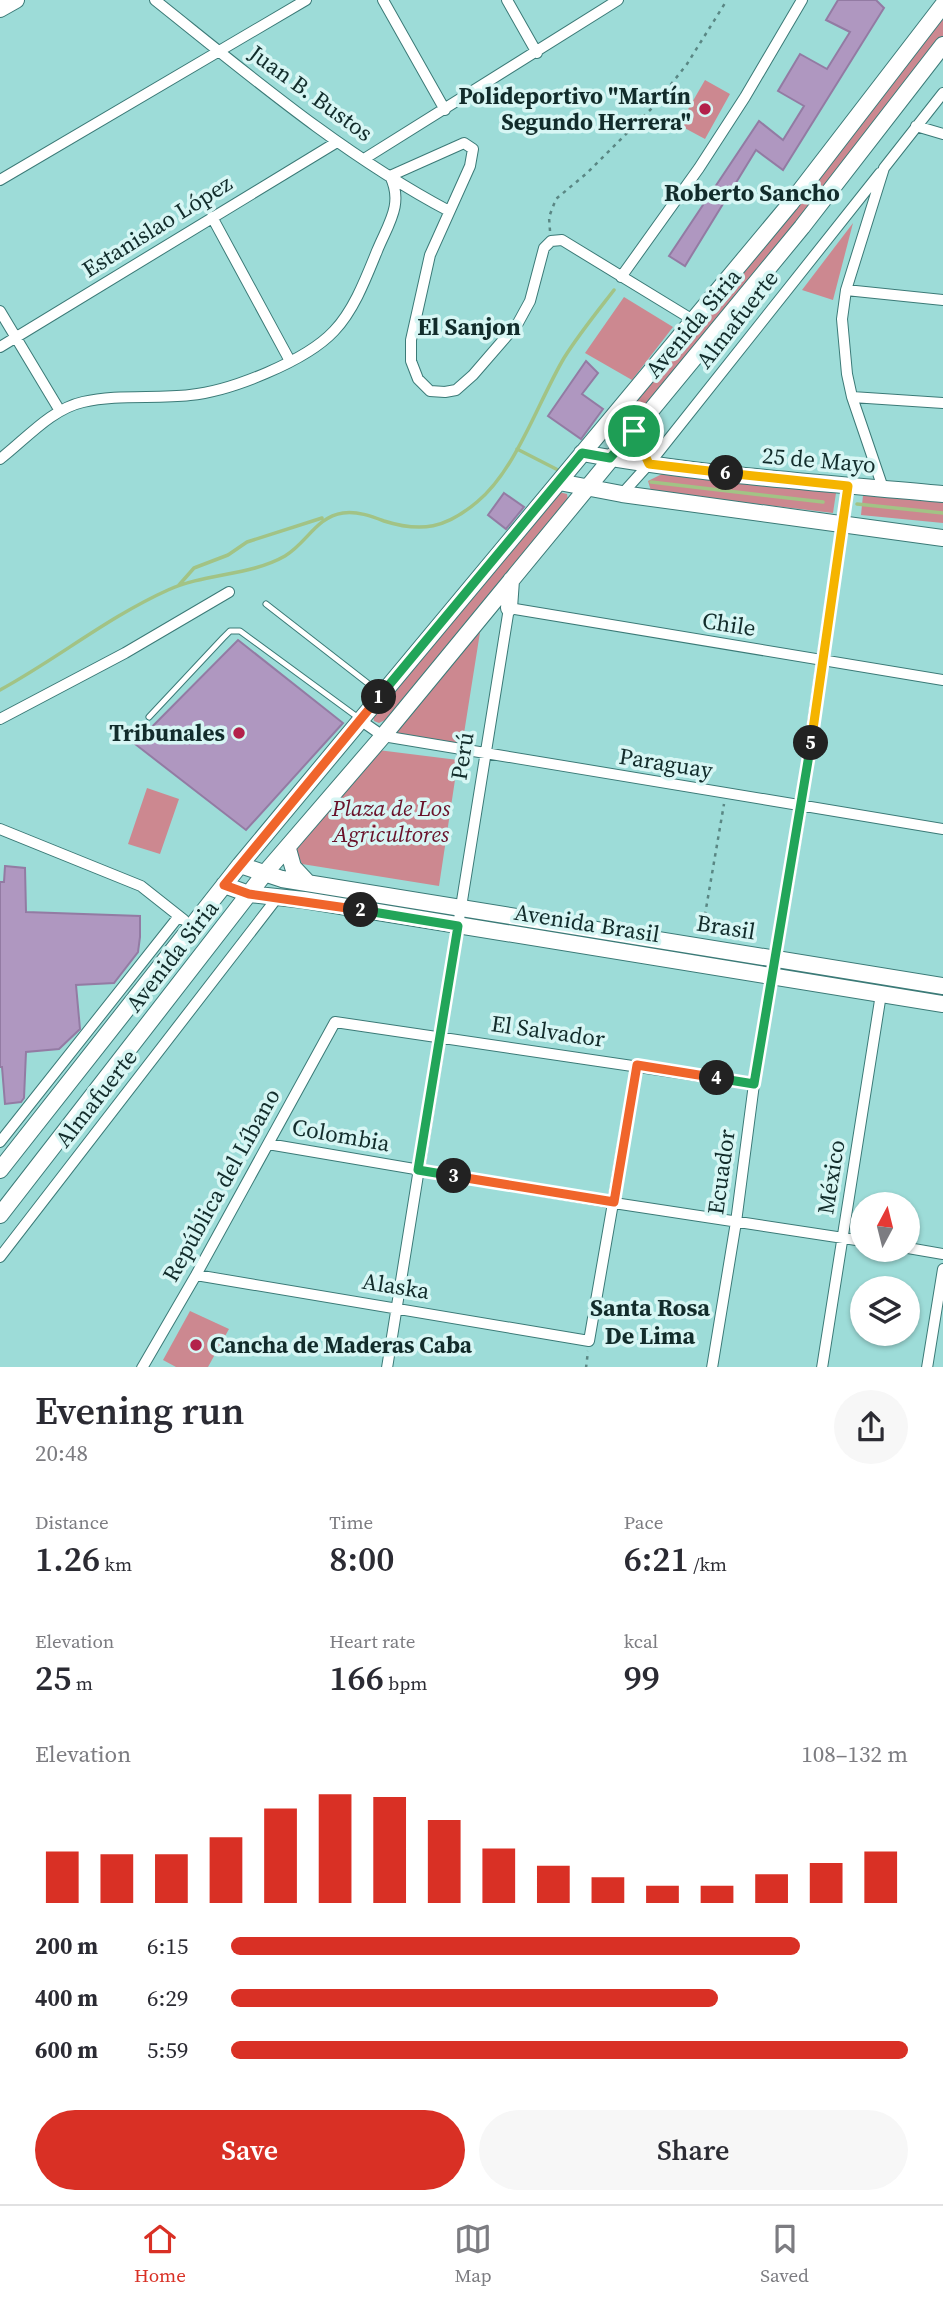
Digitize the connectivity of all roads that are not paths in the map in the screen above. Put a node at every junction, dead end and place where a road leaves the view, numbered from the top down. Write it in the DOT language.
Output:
graph roads {
  1 [pos="16,0"];
  2 [pos="155,0"];
  3 [pos="306,0"];
  4 [pos="383,0"];
  5 [pos="507,0"];
  6 [pos="618,0"];
  7 [pos="802,0"];
  8 [pos="943,5"];
  9 [pos="0,9"];
  10 [pos="943,46"];
  11 [pos="220,52"];
  12 [pos="537,52"];
  13 [pos="943,93"];
  14 [pos="445,110"];
  15 [pos="916,126"];
  16 [pos="943,134"];
  17 [pos="337,142"];
  18 [pos="364,159"];
  19 [pos="884,168"];
  20 [pos="390,176"];
  21 [pos="0,180"];
  22 [pos="449,211"];
  23 [pos="212,217"];
  24 [pos="621,277"];
  25 [pos="846,290"];
  26 [pos="943,300"];
  27 [pos="0,311"];
  28 [pos="692,320"];
  29 [pos="16,338"];
  30 [pos="0,347"];
  31 [pos="290,361"];
  32 [pos="852,397"];
  33 [pos="943,403"];
  34 [pos="60,411"];
  35 [pos="634,431"];
  36 [pos="582,453"];
  37 [pos="610,458"];
  38 [pos="0,459"];
  39 [pos="649,464"];
  40 [pos="564,476"];
  41 [pos="587,487"];
  42 [pos="883,488"];
  43 [pos="847,491"];
  44 [pos="622,494"];
  45 [pos="943,494"];
  46 [pos="844,519"];
  47 [pos="943,538"];
  48 [pos="512,579"];
  49 [pos="229,592"];
  50 [pos="266,604"];
  51 [pos="509,608"];
  52 [pos="824,661"];
  53 [pos="943,680"];
  54 [pos="382,694"];
  55 [pos="149,717"];
  56 [pos="0,719"];
  57 [pos="360,720"];
  58 [pos="383,736"];
  59 [pos="484,754"];
  60 [pos="801,806"];
  61 [pos="0,829"];
  62 [pos="943,829"];
  63 [pos="288,849"];
  64 [pos="240,865"];
  65 [pos="265,873"];
  66 [pos="307,883"];
  67 [pos="224,885"];
  68 [pos="249,894"];
  69 [pos="277,898"];
  70 [pos="461,907"];
  71 [pos="186,921"];
  72 [pos="458,926"];
  73 [pos="775,958"];
  74 [pos="772,976"];
  75 [pos="943,986"];
  76 [pos="881,994"];
  77 [pos="943,1004"];
  78 [pos="335,1022"];
  79 [pos="440,1036"];
  80 [pos="637,1065"];
  81 [pos="754,1084"];
  82 [pos="0,1142"];
  83 [pos="268,1144"];
  84 [pos="0,1170"];
  85 [pos="418,1170"];
  86 [pos="614,1202"];
  87 [pos="0,1215"];
  88 [pos="736,1222"];
  89 [pos="842,1238"];
  90 [pos="850,1239"];
  91 [pos="920,1250"];
  92 [pos="943,1254"];
  93 [pos="0,1257"];
  94 [pos="943,1269"];
  95 [pos="196,1275"];
  96 [pos="396,1308"];
  97 [pos="142,1367"];
  98 [pos="387,1367"];
  99 [pos="712,1367"];
  100 [pos="822,1367"];
  101 [pos="927,1367"];
  1 -- 9 [label="main road"];
  2 -- 11 [label="street, Juan B. Bustos"];
  3 -- 11 [label="street"];
  4 -- 14 [label="street"];
  5 -- 12 [label="street"];
  6 -- 12 [label="street"];
  7 -- 24 [label="street"];
  8 -- 28 [label="main road, Avenida Siria"];
  10 -- 35 [label="main road, Avenida Siria"];
  11 -- 17 [label="street, Juan B. Bustos"];
  11 -- 21 [label="street"];
  12 -- 14 [label="street"];
  13 -- 15 [label="street, Almafuerte"];
  14 -- 18 [label="street"];
  15 -- 16 [label="street"];
  15 -- 19 [label="street, Almafuerte"];
  17 -- 18 [label="street, Juan B. Bustos"];
  17 -- 23 [label="street, Estanislao López"];
  18 -- 20 [label="street, Juan B. Bustos"];
  19 -- 25 [label="street"];
  19 -- 39 [label="street, Almafuerte"];
  20 -- 22 [label="street, Juan B. Bustos"];
  20 -- 22 [label="street"];
  20 -- 31 [label="street"];
  22 -- 24 [label="street"];
  23 -- 29 [label="street, Estanislao López"];
  23 -- 31 [label="street"];
  24 -- 28 [label="street"];
  25 -- 26 [label="street"];
  25 -- 32 [label="street"];
  27 -- 29 [label="street"];
  28 -- 36 [label="main road, Avenida Siria"];
  29 -- 30 [label="street, Estanislao López"];
  29 -- 34 [label="street"];
  31 -- 34 [label="street"];
  32 -- 33 [label="street"];
  32 -- 42 [label="street"];
  34 -- 38 [label="street"];
  35 -- 37 [label="main road, Avenida Siria"];
  35 -- 39 [label="main road"];
  36 -- 37 [label="main road, 25 de Mayo"];
  36 -- 40 [label="main road, Avenida Siria"];
  37 -- 39 [label="main road, 25 de Mayo"];
  37 -- 41 [label="main road, Avenida Siria"];
  39 -- 43 [label="main road, 25 de Mayo"];
  39 -- 44 [label="street, Almafuerte"];
  40 -- 41 [label="main road"];
  40 -- 54 [label="main road, Avenida Siria"];
  41 -- 44 [label="main road"];
  41 -- 48 [label="main road, Avenida Siria"];
  42 -- 43 [label="main road, 25 de Mayo"];
  42 -- 45 [label="main road, 25 de Mayo"];
  43 -- 46 [label="street, Ecuador"];
  44 -- 46 [label="main road"];
  46 -- 47 [label="main road"];
  46 -- 52 [label="street, Ecuador"];
  48 -- 51 [label="main road"];
  48 -- 58 [label="main road, Avenida Siria"];
  49 -- 56 [label="street"];
  50 -- 54 [label="lane"];
  51 -- 52 [label="street, Chile"];
  51 -- 59 [label="street, Perú"];
  52 -- 53 [label="street, Chile"];
  52 -- 60 [label="street, Ecuador"];
  54 -- 57 [label="main road, Avenida Siria"];
  55 -- 57 [label="lane"];
  57 -- 58 [label="street"];
  57 -- 64 [label="main road, Avenida Siria"];
  58 -- 59 [label="street, Paraguay"];
  58 -- 63 [label="main road, Avenida Siria"];
  59 -- 60 [label="street, Paraguay"];
  59 -- 70 [label="street, Perú"];
  60 -- 62 [label="street, Paraguay"];
  60 -- 73 [label="street, Ecuador"];
  61 -- 71 [label="street"];
  63 -- 65 [label="main road, Avenida Siria"];
  63 -- 66 [label="main road"];
  64 -- 65 [label="main road"];
  64 -- 67 [label="main road, Avenida Siria"];
  65 -- 66 [label="main road"];
  65 -- 68 [label="main road, Avenida Siria"];
  66 -- 70 [label="main road"];
  67 -- 68 [label="main road, Avenida Brasil"];
  67 -- 71 [label="main road, Avenida Siria"];
  68 -- 69 [label="main road, Avenida Brasil"];
  68 -- 87 [label="main road, Avenida Siria"];
  69 -- 72 [label="main road, Avenida Brasil"];
  69 -- 93 [label="street, Almafuerte"];
  70 -- 72 [label="street, Perú"];
  70 -- 73 [label="main road, Brasil"];
  71 -- 82 [label="street"];
  71 -- 84 [label="main road, Avenida Siria"];
  72 -- 74 [label="main road, Avenida Brasil"];
  72 -- 79 [label="street, Perú"];
  73 -- 74 [label="street, Ecuador"];
  73 -- 75 [label="main road, Brasil"];
  74 -- 76 [label="main road, Avenida Brasil"];
  74 -- 81 [label="street, Ecuador"];
  76 -- 77 [label="main road, Avenida Brasil"];
  76 -- 89 [label="street, México"];
  78 -- 79 [label="street, El Salvador"];
  78 -- 83 [label="street, República del Líbano"];
  79 -- 80 [label="street, El Salvador"];
  79 -- 85 [label="street, Perú"];
  80 -- 81 [label="street, El Salvador"];
  80 -- 86 [label="street"];
  81 -- 88 [label="street, Ecuador"];
  83 -- 85 [label="street, Colombia"];
  83 -- 95 [label="street, República del Líbano"];
  85 -- 86 [label="street, Colombia"];
  85 -- 96 [label="street, Perú"];
  86 -- 88 [label="street, Colombia"];
  86 -- 96 [label="street, Alaska"];
  88 -- 89 [label="street, Colombia"];
  88 -- 99 [label="street, Ecuador"];
  89 -- 90 [label="street, Colombia"];
  89 -- 100 [label="street, México"];
  91 -- 92 [label="street"];
  94 -- 101 [label="street"];
  95 -- 96 [label="street, Alaska"];
  95 -- 97 [label="street, República del Líbano"];
  96 -- 98 [label="street, Perú"];
}
